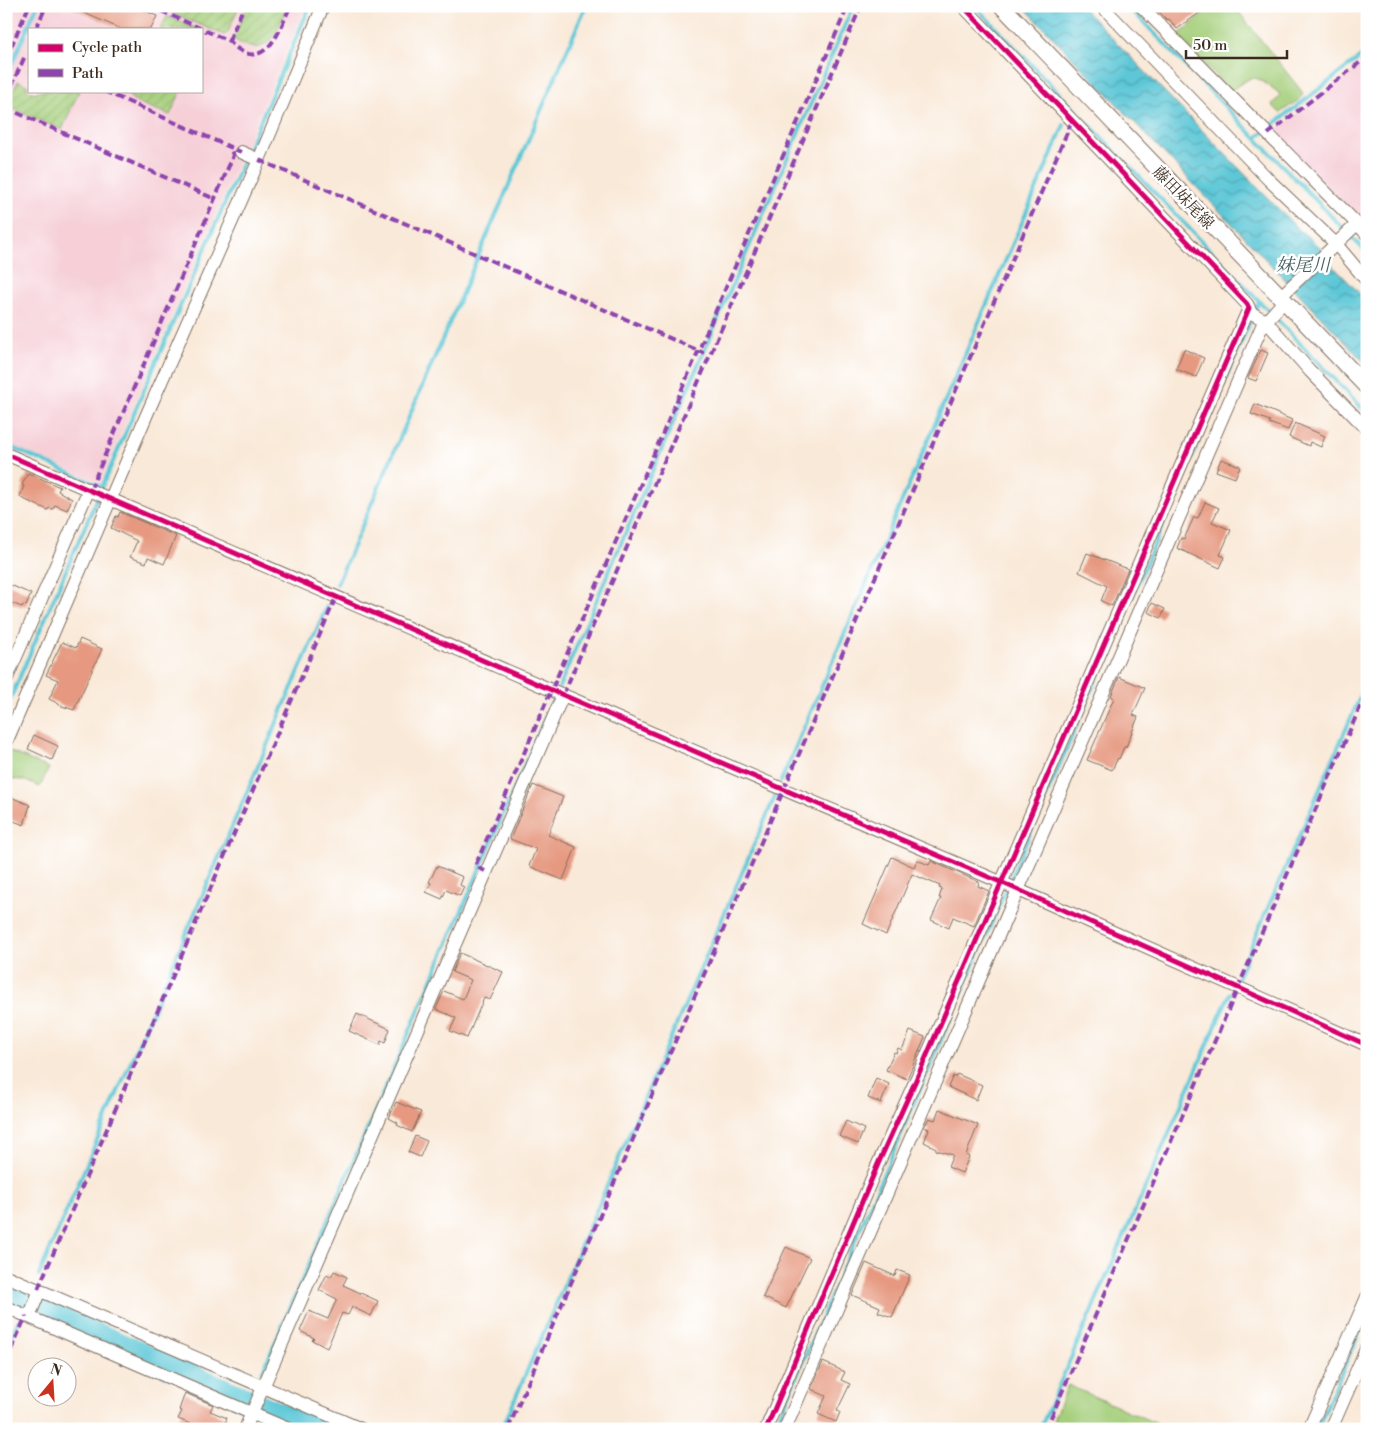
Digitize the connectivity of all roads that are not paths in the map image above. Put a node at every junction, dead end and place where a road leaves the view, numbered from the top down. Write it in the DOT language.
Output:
graph roads {
  1 [pos="324,6"];
  2 [pos="963,6"];
  3 [pos="1002,6"];
  4 [pos="1102,6"];
  5 [pos="1141,6"];
  6 [pos="1367,234"];
  7 [pos="1344,236"];
  8 [pos="1367,281"];
  9 [pos="1269,309"];
  10 [pos="1367,387"];
  11 [pos="1367,429"];
  12 [pos="6,454"];
  13 [pos="100,494"];
  14 [pos="6,680"];
  15 [pos="563,695"];
  16 [pos="6,742"];
  17 [pos="1009,886"];
  18 [pos="1367,1045"];
  19 [pos="6,1276"];
  20 [pos="38,1295"];
  21 [pos="1367,1296"];
  22 [pos="6,1307"];
  23 [pos="30,1315"];
  24 [pos="1367,1347"];
  25 [pos="264,1386"];
  26 [pos="251,1408"];
  27 [pos="245,1429"];
  28 [pos="288,1429"];
  29 [pos="361,1429"];
  30 [pos="766,1429"];
  31 [pos="785,1429"];
  32 [pos="1309,1429"];
  33 [pos="1331,1429"];
  1 -- 13 [label="street"];
  2 -- 9 [label="street"];
  3 -- 9 [label="main road, 藤田妹尾線"];
  4 -- 7 [label="street"];
  5 -- 7 [label="street"];
  6 -- 7 [label="street"];
  7 -- 8 [label="street"];
  7 -- 9 [label="street"];
  9 -- 10 [label="main road, 藤田妹尾線"];
  9 -- 11 [label="street"];
  9 -- 17 [label="street"];
  9 -- 17 [label="street"];
  12 -- 13 [label="street"];
  13 -- 14 [label="street"];
  13 -- 15 [label="street"];
  13 -- 16 [label="street"];
  15 -- 17 [label="street"];
  15 -- 25 [label="street"];
  17 -- 18 [label="street"];
  17 -- 30 [label="street"];
  17 -- 31 [label="street"];
  19 -- 20 [label="street"];
  20 -- 23 [label="street"];
  20 -- 25 [label="street"];
  21 -- 32 [label="street"];
  22 -- 23 [label="street"];
  23 -- 26 [label="street"];
  24 -- 33 [label="street"];
  25 -- 26 [label="street"];
  25 -- 29 [label="street"];
  26 -- 27 [label="street"];
  26 -- 28 [label="street"];
}
